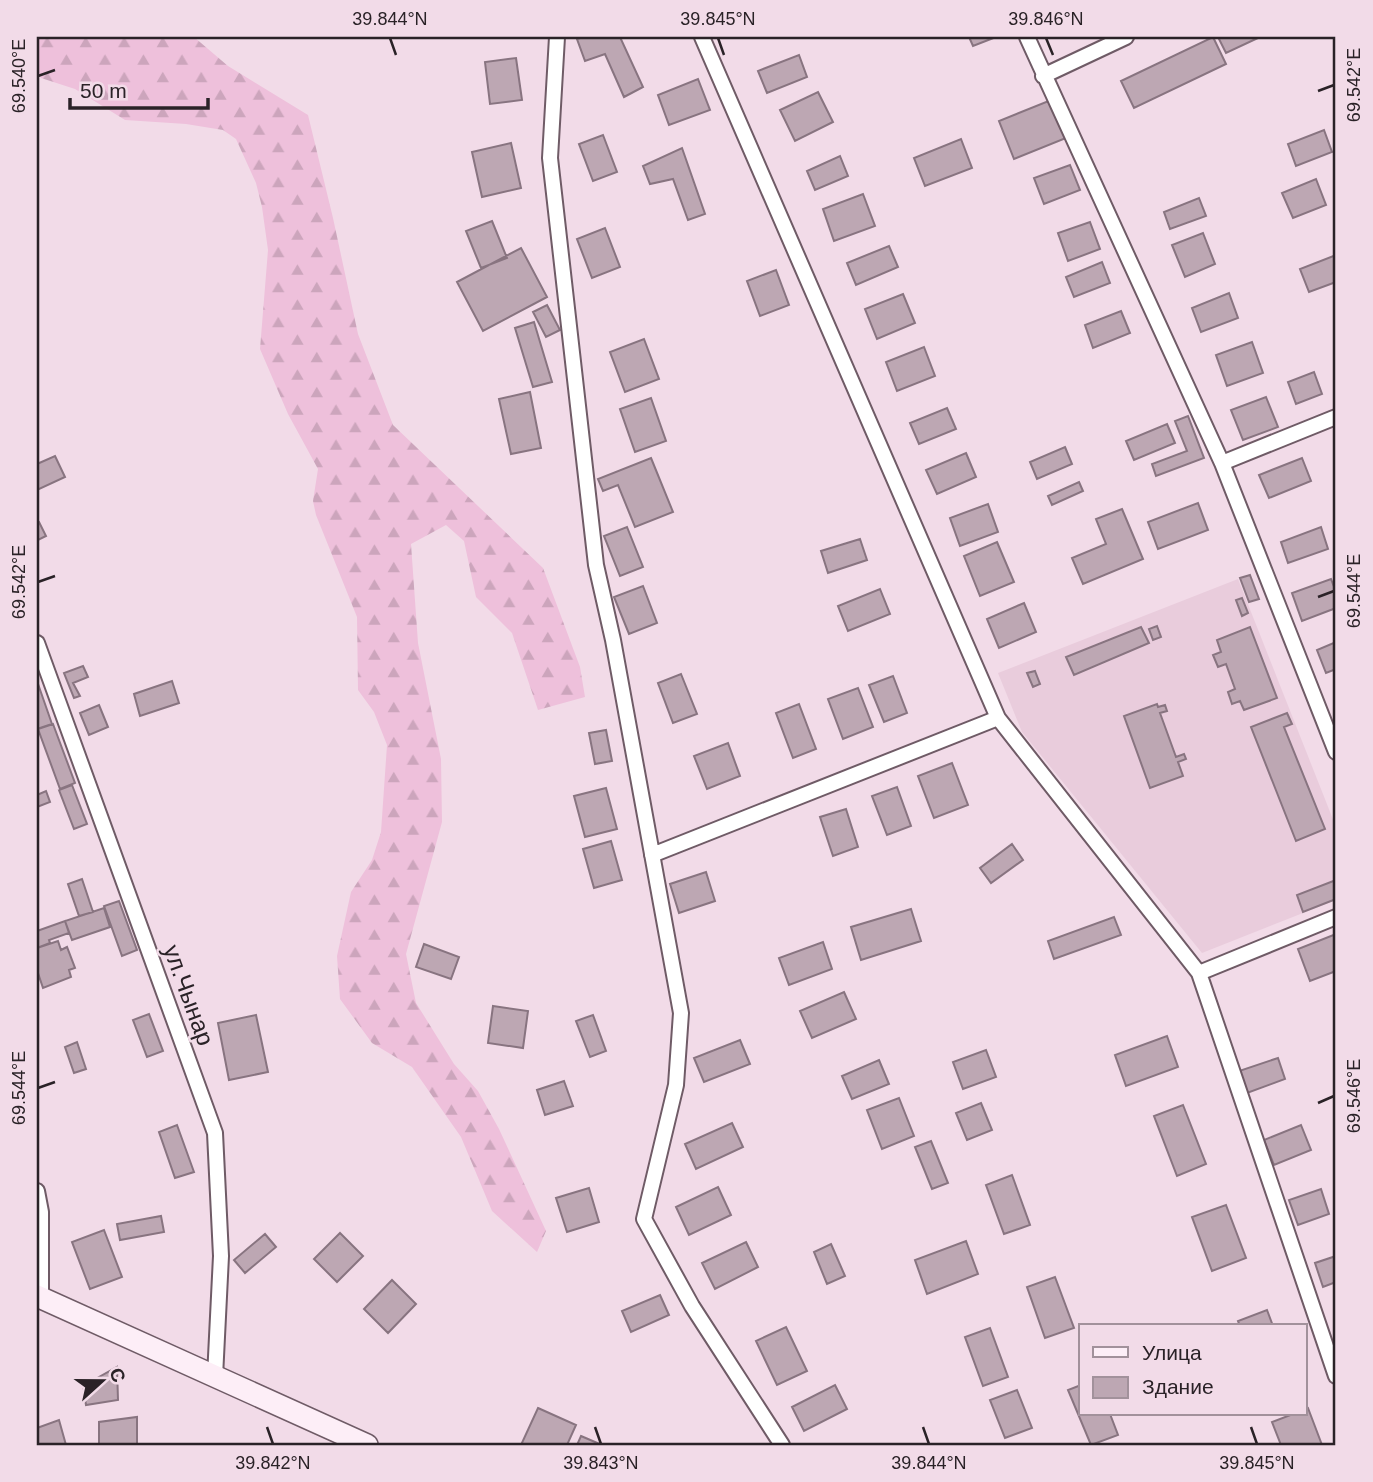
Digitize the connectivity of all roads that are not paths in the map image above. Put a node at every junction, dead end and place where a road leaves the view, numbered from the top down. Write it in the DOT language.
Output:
graph roads {
  1 [pos="557,37"];
  2 [pos="702,37"];
  3 [pos="1027,37"];
  4 [pos="1126,37"];
  5 [pos="1043,76"];
  6 [pos="1336,417"];
  7 [pos="1222,463"];
  8 [pos="37,643"];
  9 [pos="999,718"];
  10 [pos="1336,752"];
  11 [pos="652,855"];
  12 [pos="1336,917"];
  13 [pos="1199,973"];
  14 [pos="37,1191"];
  15 [pos="39,1297"];
  16 [pos="1336,1376"];
  17 [pos="215,1377"];
  18 [pos="367,1445"];
  19 [pos="782,1445"];
  1 -- 11 [label="street"];
  2 -- 9 [label="street"];
  3 -- 5 [label="street"];
  4 -- 5 [label="street"];
  5 -- 7 [label="street"];
  6 -- 7 [label="street"];
  7 -- 10 [label="street"];
  8 -- 17 [label="street, ул.Чынар"];
  9 -- 11 [label="street"];
  9 -- 13 [label="street"];
  11 -- 19 [label="street"];
  12 -- 13 [label="street"];
  13 -- 16 [label="street"];
  14 -- 15 [label="street"];
  15 -- 17 [label="street"];
  17 -- 18 [label="street"];
}
